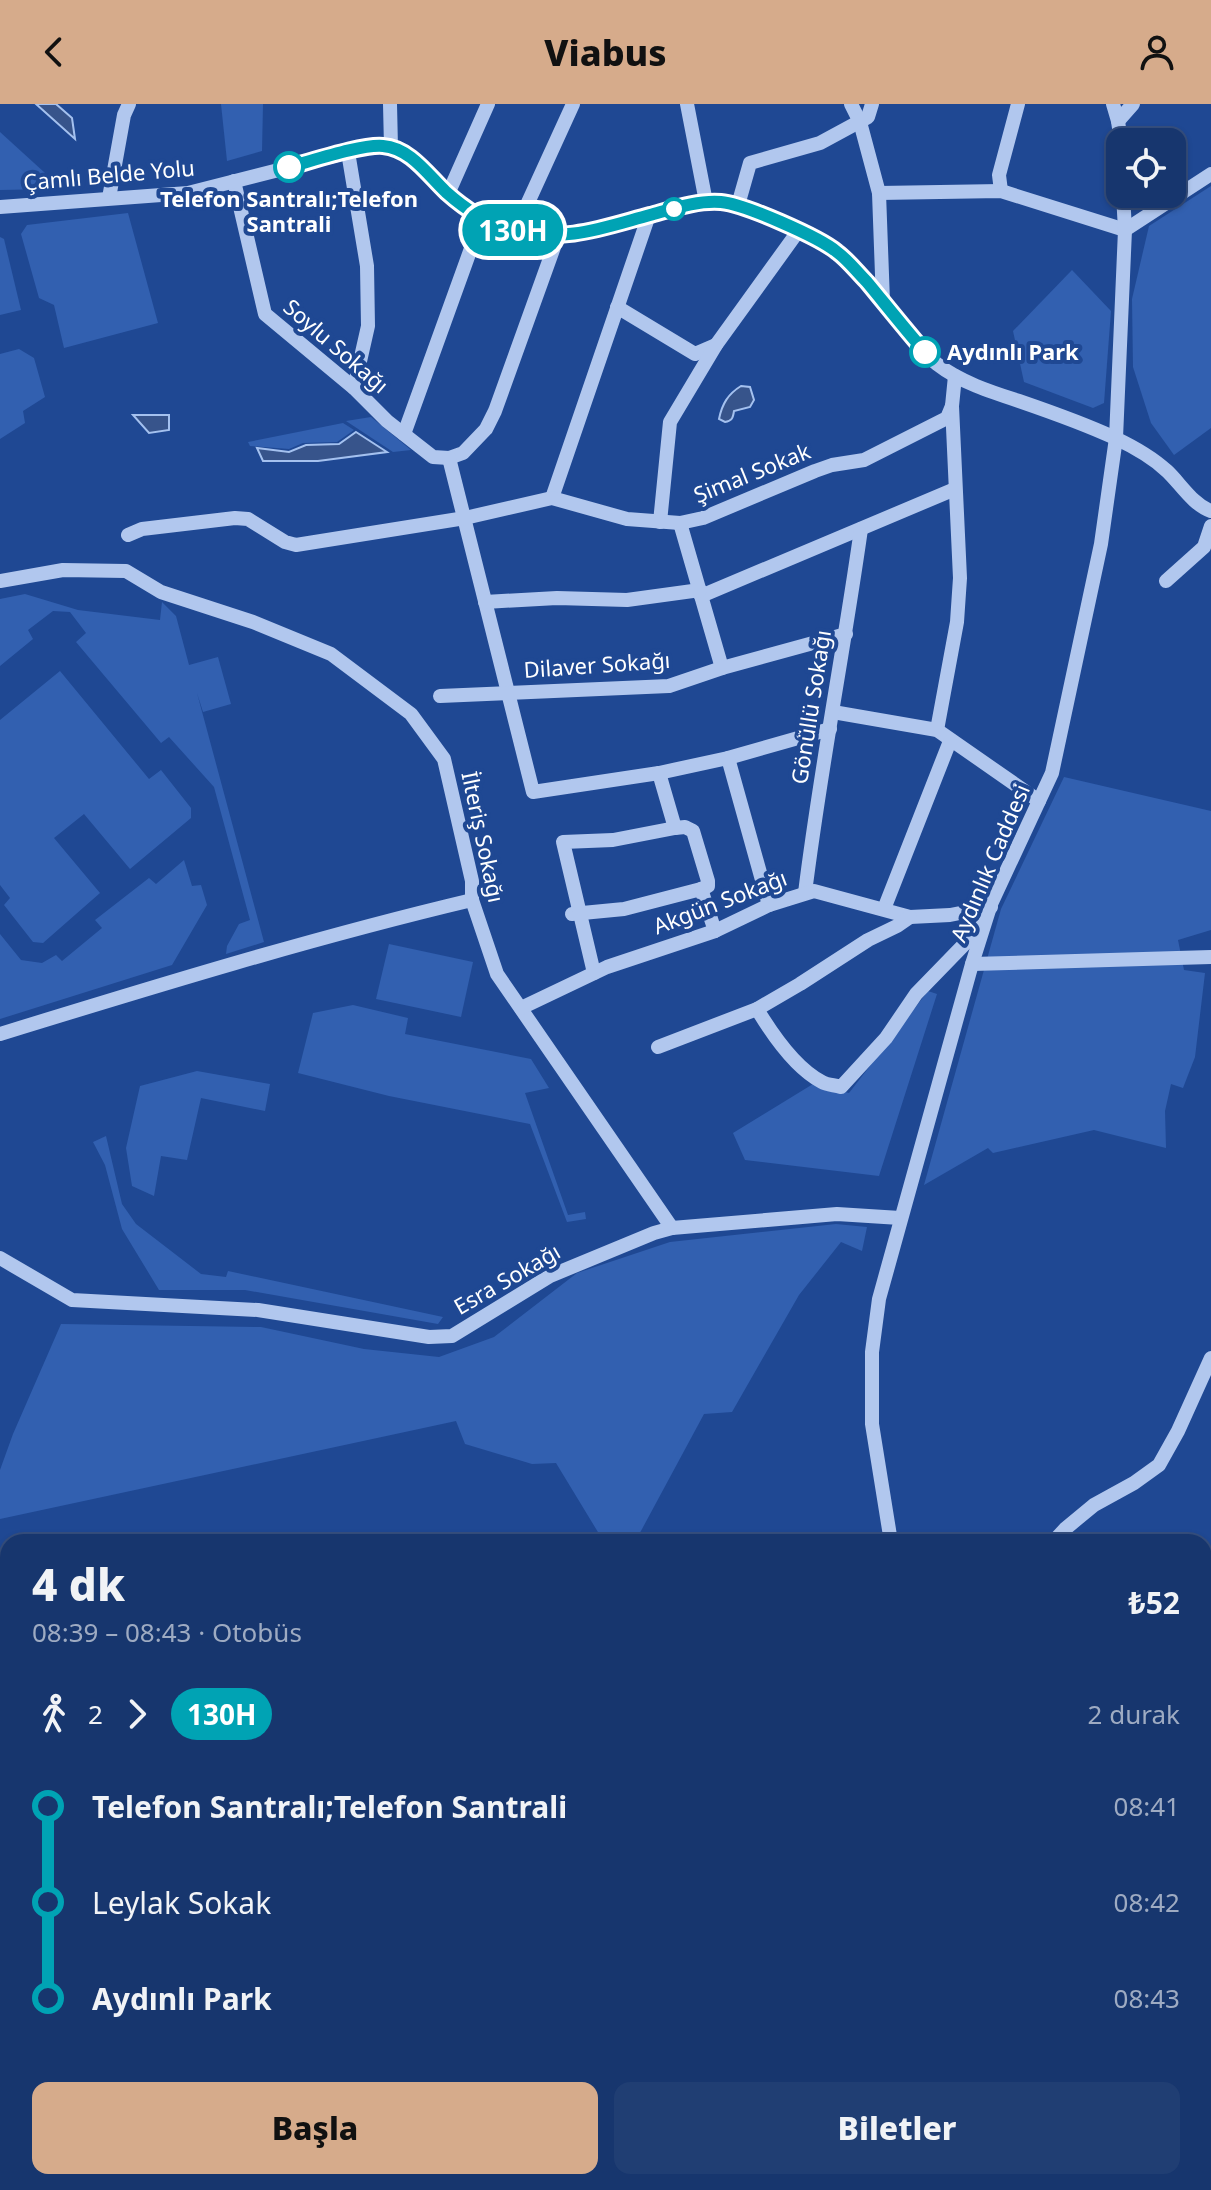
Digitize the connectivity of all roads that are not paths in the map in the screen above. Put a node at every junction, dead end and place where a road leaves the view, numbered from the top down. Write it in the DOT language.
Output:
graph roads {
  1 [pos="129,104"];
  2 [pos="390,104"];
  3 [pos="488,104"];
  4 [pos="573,104"];
  5 [pos="687,104"];
  6 [pos="851,104"];
  7 [pos="872,104"];
  8 [pos="1018,104"];
  9 [pos="1113,104"];
  10 [pos="1133,104"];
  11 [pos="1118,121"];
  12 [pos="860,122"];
  13 [pos="1119,128"];
  14 [pos="391,147"];
  15 [pos="348,152"];
  16 [pos="1211,174"];
  17 [pos="234,181"];
  18 [pos="1001,191"];
  19 [pos="879,193"];
  20 [pos="448,194"];
  21 [pos="109,198"];
  22 [pos="706,202"];
  23 [pos="738,205"];
  24 [pos="0,207"];
  25 [pos="1124,208"];
  26 [pos="649,215"];
  27 [pos="482,218"];
  28 [pos="799,230"];
  29 [pos="1125,230"];
  30 [pos="515,231"];
  31 [pos="558,236"];
  32 [pos="883,302"];
  33 [pos="617,307"];
  34 [pos="716,345"];
  35 [pos="955,376"];
  36 [pos="354,388"];
  37 [pos="952,406"];
  38 [pos="404,434"];
  39 [pos="1116,438"];
  40 [pos="449,458"];
  41 [pos="955,489"];
  42 [pos="552,498"];
  43 [pos="1211,511"];
  44 [pos="465,518"];
  45 [pos="660,522"];
  46 [pos="680,523"];
  47 [pos="1211,526"];
  48 [pos="861,529"];
  49 [pos="128,535"];
  50 [pos="0,581"];
  51 [pos="1166,581"];
  52 [pos="700,593"];
  53 [pos="485,602"];
  54 [pos="846,634"];
  55 [pos="722,668"];
  56 [pos="508,693"];
  57 [pos="440,696"];
  58 [pos="833,712"];
  59 [pos="830,729"];
  60 [pos="937,730"];
  61 [pos="950,741"];
  62 [pos="728,758"];
  63 [pos="659,773"];
  64 [pos="1039,801"];
  65 [pos="675,828"];
  66 [pos="701,889"];
  67 [pos="805,893"];
  68 [pos="472,900"];
  69 [pos="769,905"];
  70 [pos="884,909"];
  71 [pos="576,914"];
  72 [pos="989,914"];
  73 [pos="910,917"];
  74 [pos="715,931"];
  75 [pos="1211,957"];
  76 [pos="972,964"];
  77 [pos="600,970"];
  78 [pos="521,1008"];
  79 [pos="757,1009"];
  80 [pos="0,1034"];
  81 [pos="658,1047"];
  82 [pos="900,1218"];
  83 [pos="672,1228"];
  84 [pos="0,1258"];
  85 [pos="1211,1358"];
  86 [pos="890,1534"];
  87 [pos="1060,1534"];
  1 -- 21 [label="street"];
  2 -- 14 [label="street"];
  3 -- 20 [label="street"];
  4 -- 30 [label="street"];
  5 -- 22 [label="street"];
  6 -- 12 [label="street"];
  7 -- 12 [label="street"];
  8 -- 18 [label="street"];
  9 -- 11 [label="street"];
  10 -- 11 [label="street"];
  11 -- 13 [label="street"];
  12 -- 19 [label="street"];
  12 -- 23 [label="street"];
  14 -- 15 [label="street, Çamlı Belde Yolu"];
  14 -- 20 [label="street"];
  15 -- 17 [label="street, Çamlı Belde Yolu"];
  15 -- 36 [label="street"];
  16 -- 29 [label="street"];
  17 -- 21 [label="street, Çamlı Belde Yolu"];
  17 -- 36 [label="street, Soylu Sokağı"];
  18 -- 19 [label="street"];
  18 -- 29 [label="street"];
  19 -- 32 [label="street"];
  20 -- 27 [label="street"];
  21 -- 24 [label="street, Çamlı Belde Yolu"];
  22 -- 23 [label="street"];
  22 -- 26 [label="street"];
  23 -- 28 [label="street"];
  25 -- 29 [label="street, Aydınlık Caddesi"];
  26 -- 31 [label="street"];
  26 -- 33 [label="street"];
  27 -- 30 [label="street"];
  27 -- 38 [label="street"];
  28 -- 32 [label="street"];
  28 -- 34 [label="street"];
  29 -- 39 [label="street, Aydınlık Caddesi"];
  30 -- 31 [label="street"];
  31 -- 40 [label="street"];
  32 -- 35 [label="street"];
  33 -- 34 [label="street"];
  33 -- 42 [label="street"];
  34 -- 45 [label="street"];
  35 -- 37 [label="street"];
  35 -- 39 [label="street"];
  36 -- 38 [label="street, Soylu Sokağı"];
  37 -- 41 [label="street"];
  37 -- 46 [label="street, Şimal Sokak"];
  38 -- 40 [label="street, Soylu Sokağı"];
  39 -- 43 [label="street"];
  39 -- 64 [label="street, Aydınlık Caddesi"];
  40 -- 44 [label="street"];
  41 -- 48 [label="street"];
  41 -- 60 [label="street"];
  42 -- 44 [label="street"];
  42 -- 45 [label="street, Şimal Sokak"];
  44 -- 49 [label="street"];
  44 -- 53 [label="street"];
  45 -- 46 [label="street, Şimal Sokak"];
  46 -- 52 [label="street"];
  47 -- 51 [label="street"];
  48 -- 52 [label="street"];
  48 -- 54 [label="street, Gönüllü Sokağı"];
  50 -- 68 [label="street, İlteriş Sokağı"];
  52 -- 53 [label="street"];
  52 -- 55 [label="street"];
  53 -- 56 [label="street"];
  54 -- 55 [label="street, Dilaver Sokağı"];
  54 -- 58 [label="street, Gönüllü Sokağı"];
  55 -- 56 [label="street, Dilaver Sokağı"];
  56 -- 57 [label="street, Dilaver Sokağı"];
  56 -- 63 [label="street"];
  58 -- 59 [label="street, Gönüllü Sokağı"];
  58 -- 60 [label="street"];
  59 -- 62 [label="street"];
  59 -- 67 [label="street, Gönüllü Sokağı"];
  60 -- 61 [label="street"];
  61 -- 64 [label="street"];
  61 -- 70 [label="street"];
  62 -- 63 [label="street"];
  62 -- 69 [label="street"];
  63 -- 65 [label="street"];
  64 -- 72 [label="street, Aydınlık Caddesi"];
  65 -- 66 [label="street"];
  65 -- 71 [label="street"];
  66 -- 71 [label="street"];
  66 -- 74 [label="street"];
  67 -- 69 [label="street, Akgün Sokağı"];
  67 -- 70 [label="street, Akgün Sokağı"];
  68 -- 78 [label="street, İlteriş Sokağı"];
  68 -- 80 [label="street"];
  69 -- 74 [label="street, Akgün Sokağı"];
  70 -- 73 [label="street, Akgün Sokağı"];
  71 -- 77 [label="street"];
  72 -- 73 [label="street, Akgün Sokağı"];
  72 -- 76 [label="street, Aydınlık Caddesi"];
  72 -- 79 [label="street"];
  73 -- 79 [label="street"];
  74 -- 77 [label="street, Akgün Sokağı"];
  75 -- 76 [label="street"];
  76 -- 82 [label="street, Aydınlık Caddesi"];
  77 -- 78 [label="street, Akgün Sokağı"];
  78 -- 83 [label="street, İlteriş Sokağı"];
  79 -- 81 [label="street"];
  82 -- 83 [label="street, Esra Sokağı"];
  82 -- 86 [label="street, Aydınlık Caddesi"];
  83 -- 84 [label="street, Esra Sokağı"];
  85 -- 87 [label="street"];
}
